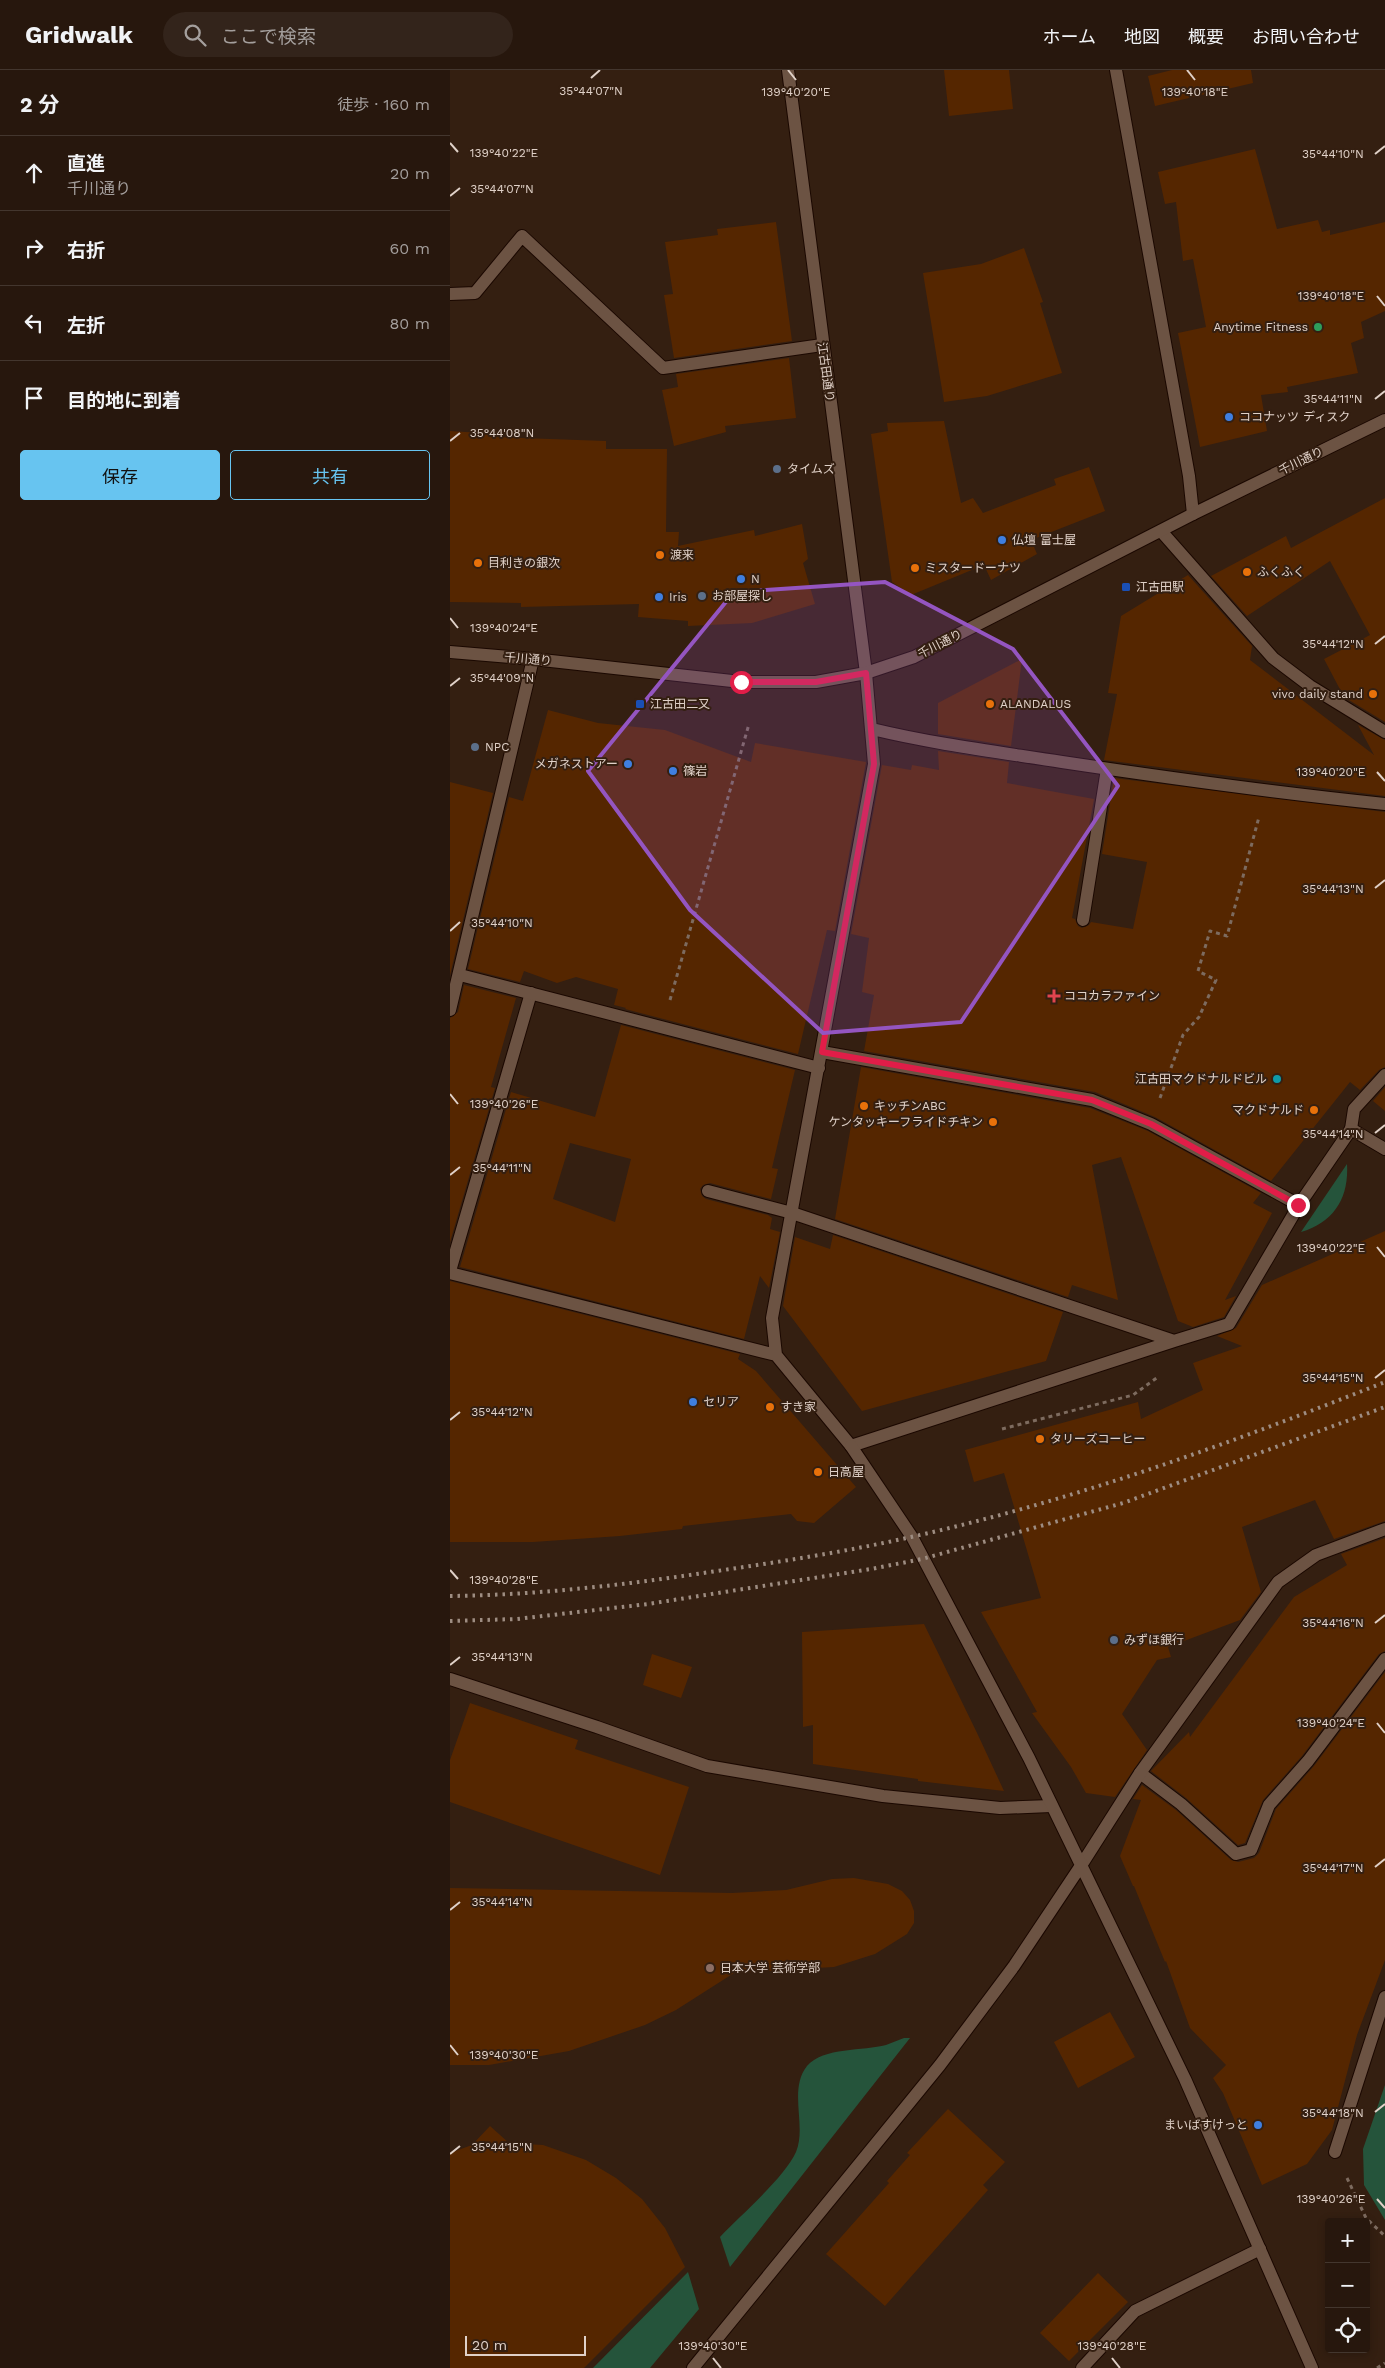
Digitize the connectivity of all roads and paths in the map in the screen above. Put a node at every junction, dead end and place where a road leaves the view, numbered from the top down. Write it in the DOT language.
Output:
graph roads {
  1 [pos="788,70"];
  2 [pos="1116,70"];
  3 [pos="450,294"];
  4 [pos="822,345"];
  5 [pos="1385,420"];
  6 [pos="1193,514"];
  7 [pos="1161,531"];
  8 [pos="450,652"];
  9 [pos="533,659"];
  10 [pos="866,673"];
  11 [pos="749,724"];
  12 [pos="872,729"];
  13 [pos="1385,732"];
  14 [pos="1107,769"];
  15 [pos="1266,792"];
  16 [pos="1385,804"];
  17 [pos="1083,920"];
  18 [pos="460,975"];
  19 [pos="532,993"];
  20 [pos="450,1010"];
  21 [pos="662,1027"];
  22 [pos="822,1052"];
  23 [pos="819,1068"];
  24 [pos="1385,1076"];
  25 [pos="1151,1124"];
  26 [pos="1351,1130"];
  27 [pos="1385,1149"];
  28 [pos="708,1191"];
  29 [pos="1298,1205"];
  30 [pos="792,1212"];
  31 [pos="450,1272"];
  32 [pos="1174,1341"];
  33 [pos="776,1355"];
  34 [pos="851,1446"];
  35 [pos="1385,1529"];
  36 [pos="1385,1659"];
  37 [pos="450,1679"];
  38 [pos="1140,1773"];
  39 [pos="1051,1806"];
  40 [pos="1082,1864"];
  41 [pos="1385,1996"];
  42 [pos="1334,2152"];
  43 [pos="1385,2236"];
  44 [pos="1260,2248"];
  45 [pos="1385,2363"];
  46 [pos="693,2368"];
  47 [pos="1082,2368"];
  48 [pos="1312,2368"];
  49 [pos="1376,2368"];
  1 -- 4 [label="street, 江古田通り"];
  2 -- 6 [label="street"];
  3 -- 4 [label="street"];
  4 -- 10 [label="street, 江古田通り"];
  5 -- 6 [label="street, 千川通り"];
  6 -- 7 [label="street, 千川通り"];
  7 -- 10 [label="street, 千川通り"];
  7 -- 13 [label="street"];
  8 -- 9 [label="street, 千川通り"];
  9 -- 10 [label="street, 千川通り"];
  9 -- 18 [label="street"];
  10 -- 12 [label="street, 江古田通り"];
  11 -- 21 [label="path"];
  12 -- 14 [label="street"];
  12 -- 22 [label="street, 江古田通り"];
  14 -- 15 [label="street"];
  14 -- 17 [label="street"];
  15 -- 16 [label="street"];
  15 -- 25 [label="path"];
  18 -- 19 [label="street"];
  18 -- 20 [label="street"];
  19 -- 21 [label="street"];
  19 -- 31 [label="street"];
  21 -- 23 [label="street"];
  22 -- 23 [label="street, 江古田通り"];
  22 -- 25 [label="street"];
  23 -- 30 [label="street, 江古田通り"];
  24 -- 26 [label="street"];
  25 -- 29 [label="street"];
  26 -- 27 [label="street"];
  26 -- 29 [label="street"];
  28 -- 30 [label="street"];
  29 -- 32 [label="street"];
  30 -- 32 [label="street"];
  30 -- 33 [label="street, 江古田通り"];
  31 -- 33 [label="street"];
  32 -- 34 [label="street"];
  33 -- 34 [label="street"];
  34 -- 39 [label="street"];
  35 -- 38 [label="street"];
  36 -- 38 [label="street"];
  37 -- 39 [label="street"];
  38 -- 40 [label="street"];
  39 -- 40 [label="street"];
  40 -- 44 [label="street"];
  40 -- 46 [label="street"];
  41 -- 42 [label="street"];
  42 -- 43 [label="path"];
  44 -- 47 [label="street"];
  44 -- 48 [label="street"];
  45 -- 49 [label="path"];
}
